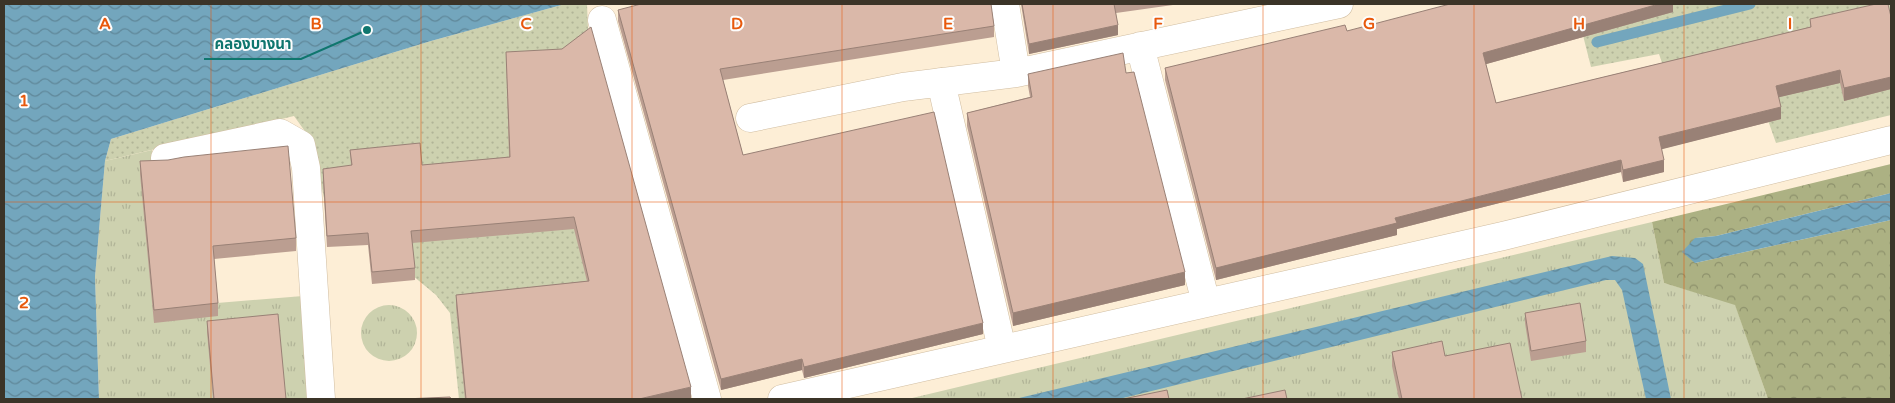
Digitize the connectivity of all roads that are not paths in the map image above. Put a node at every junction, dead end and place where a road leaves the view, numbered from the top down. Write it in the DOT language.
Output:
graph roads {
  1 [pos="1005,4"];
  2 [pos="1339,4"];
  3 [pos="602,20"];
  4 [pos="1140,46"];
  5 [pos="1016,74"];
  6 [pos="941,82"];
  7 [pos="750,118"];
  8 [pos="1891,140"];
  9 [pos="165,158"];
  10 [pos="1206,303"];
  11 [pos="1002,349"];
  12 [pos="321,399"];
  13 [pos="707,399"];
  14 [pos="782,399"];
  1 -- 5 [label="street"];
  2 -- 4 [label="street"];
  3 -- 13 [label="street"];
  4 -- 5 [label="street"];
  4 -- 10 [label="street"];
  5 -- 6 [label="street"];
  6 -- 7 [label="street"];
  6 -- 11 [label="street"];
  8 -- 10 [label="street"];
  9 -- 12 [label="street"];
  10 -- 11 [label="street"];
  11 -- 14 [label="street"];
}
